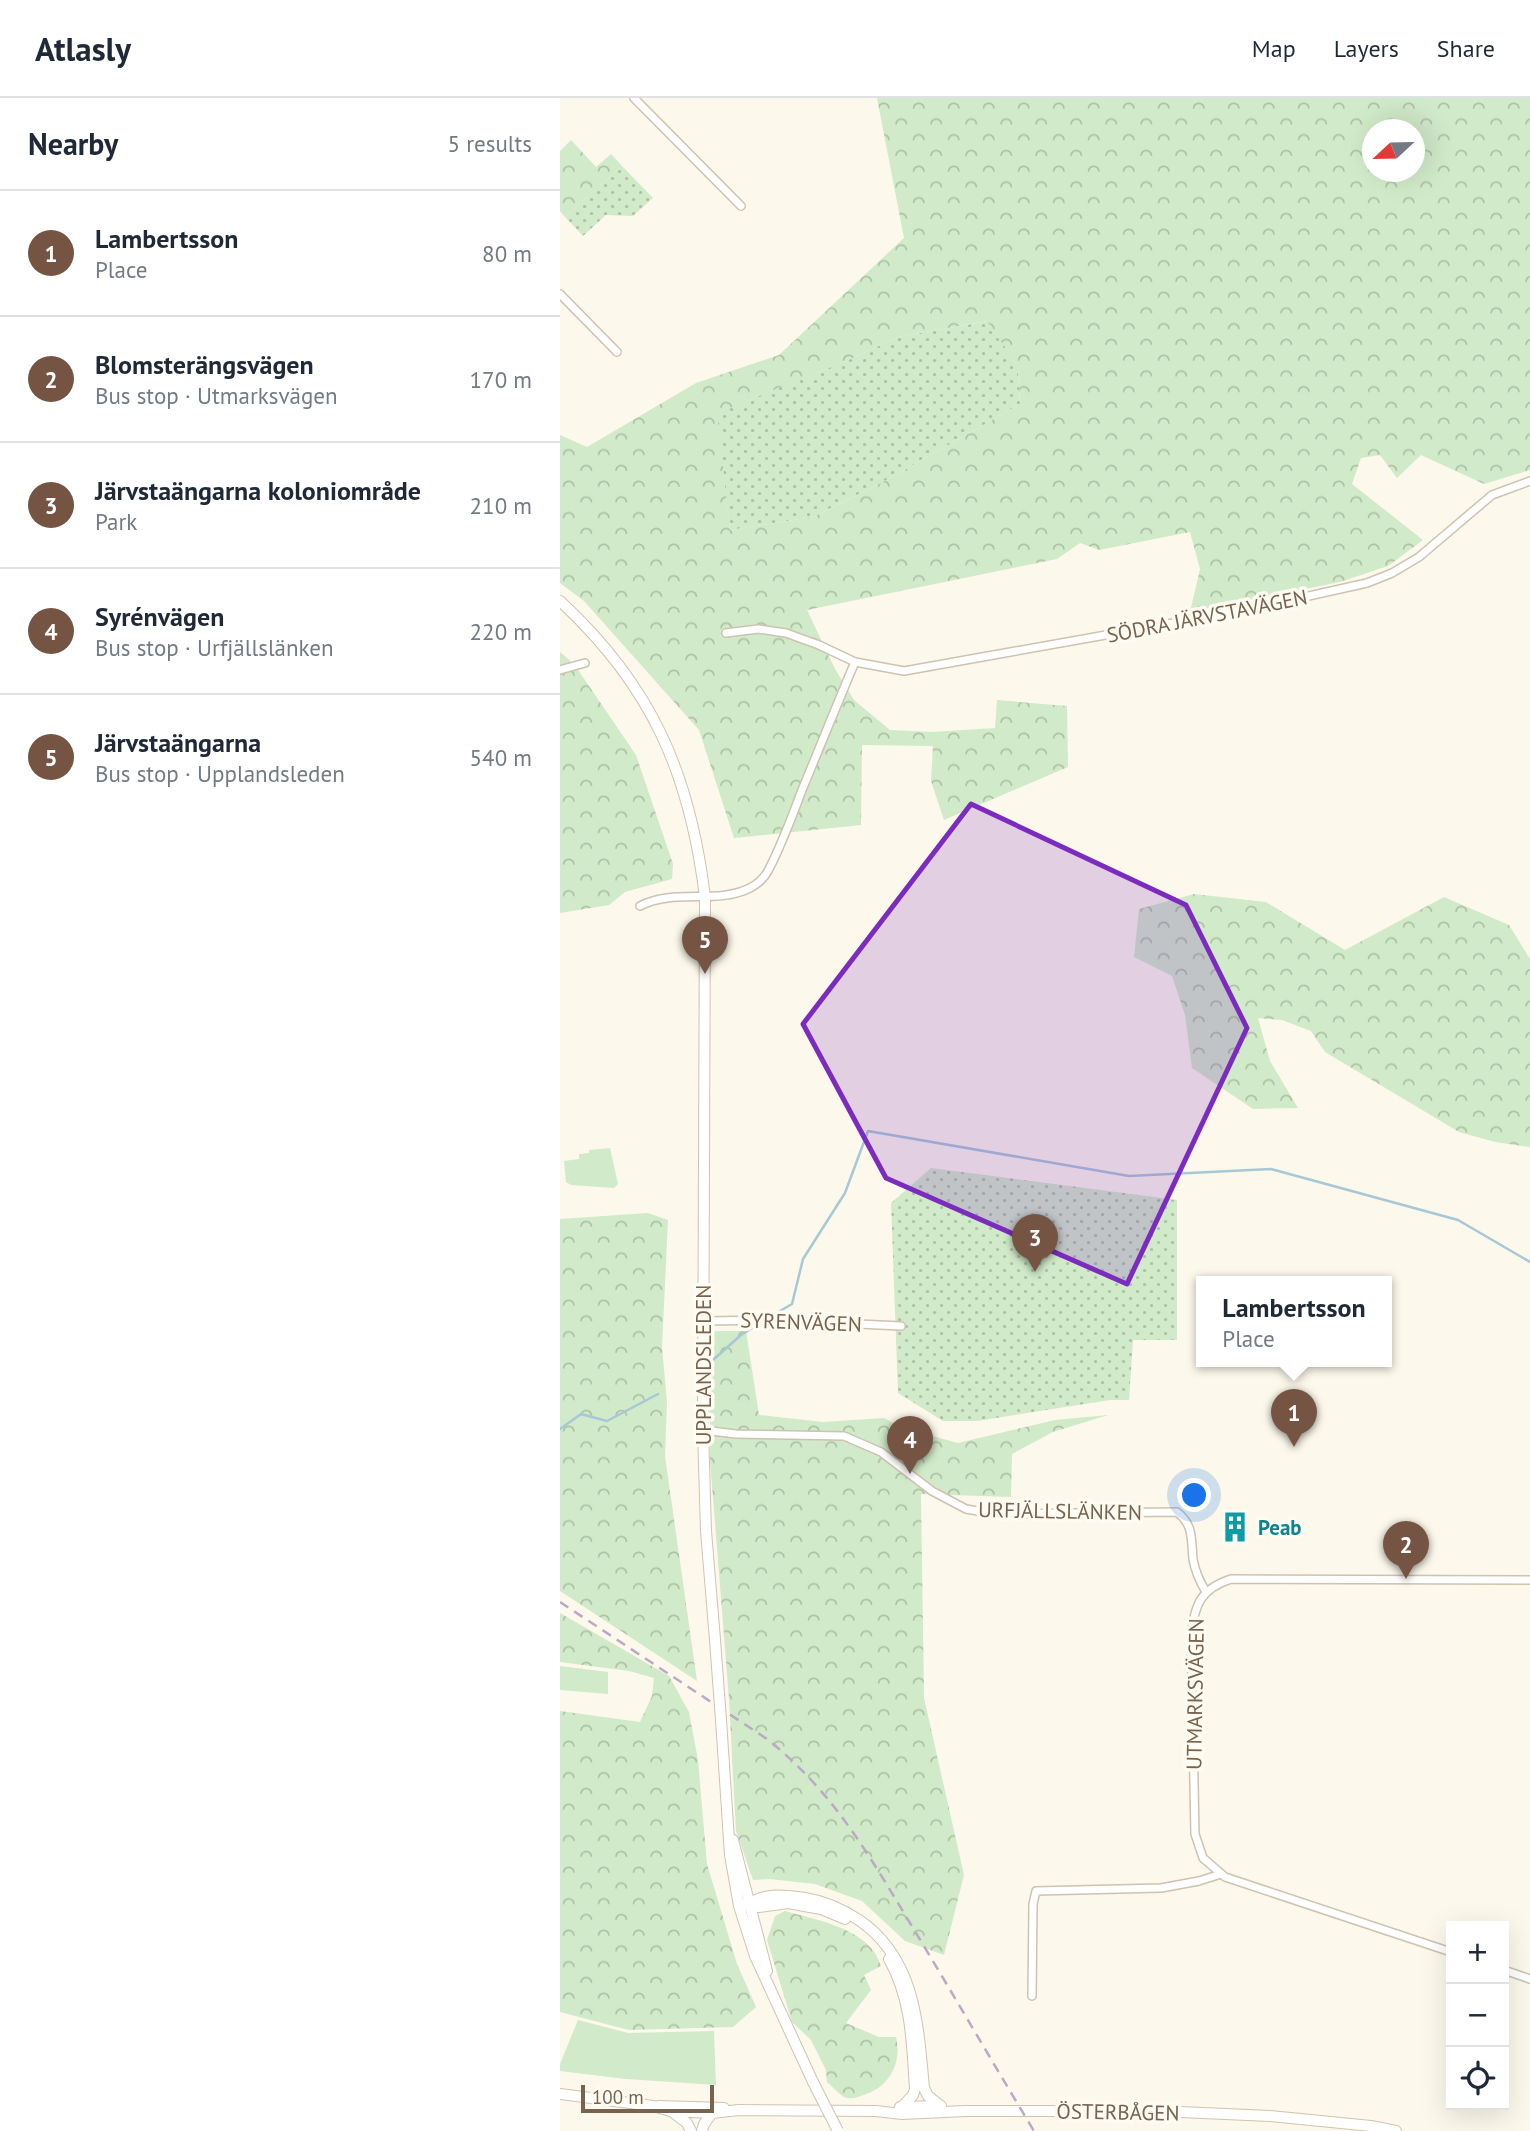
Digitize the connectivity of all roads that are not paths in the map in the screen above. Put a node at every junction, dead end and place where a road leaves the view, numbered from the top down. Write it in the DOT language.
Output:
graph roads {
  1 [pos="634,98"];
  2 [pos="741,206"];
  3 [pos="560,294"];
  4 [pos="617,352"];
  5 [pos="1530,481"];
  6 [pos="560,601"];
  7 [pos="726,633"];
  8 [pos="855,662"];
  9 [pos="585,663"];
  10 [pos="560,670"];
  11 [pos="705,897"];
  12 [pos="640,906"];
  13 [pos="702,1321"];
  14 [pos="901,1326"];
  15 [pos="703,1430"];
  16 [pos="1530,1580"];
  17 [pos="1206,1592"];
  18 [pos="1221,1874"];
  19 [pos="744,1906"];
  20 [pos="1446,1950"];
  21 [pos="1509,1972"];
  22 [pos="1530,1979"];
  23 [pos="1032,1996"];
  24 [pos="560,2094"];
  25 [pos="653,2106"];
  26 [pos="941,2106"];
  27 [pos="902,2107"];
  28 [pos="738,2110"];
  29 [pos="670,2111"];
  30 [pos="965,2111"];
  31 [pos="876,2112"];
  32 [pos="712,2113"];
  33 [pos="691,2131"];
  34 [pos="702,2131"];
  35 [pos="838,2131"];
  36 [pos="1396,2131"];
  1 -- 2 [label="street"];
  3 -- 4 [label="street"];
  5 -- 8 [label="street, SÖDRA JÄRVSTAVÄGEN"];
  6 -- 11 [label="main road, UPPLANDSLEDEN"];
  7 -- 8 [label="street, SÖDRA JÄRVSTAVÄGEN"];
  8 -- 11 [label="street"];
  9 -- 10 [label="street"];
  11 -- 12 [label="street"];
  11 -- 13 [label="main road, UPPLANDSLEDEN"];
  13 -- 14 [label="street, SYRENVÄGEN"];
  13 -- 15 [label="main road, UPPLANDSLEDEN"];
  15 -- 17 [label="street, URFJÄLLSLÄNKEN"];
  15 -- 19 [label="main road, UPPLANDSLEDEN, bridge"];
  16 -- 17 [label="street, UTMARKSVÄGEN"];
  17 -- 18 [label="street, UTMARKSVÄGEN"];
  18 -- 20 [label="street, UTMARKSVÄGEN"];
  18 -- 23 [label="street"];
  19 -- 26 [label="main road"];
  19 -- 27 [label="main road"];
  19 -- 35 [label="main road, UPPLANDSLEDEN, bridge"];
  21 -- 22 [label="street"];
  24 -- 25 [label="main road, ÖSTERBÅGEN"];
  25 -- 28 [label="main road, ÖSTERBÅGEN"];
  25 -- 29 [label="main road, ÖSTERBÅGEN"];
  26 -- 27 [label="main road, ÖSTERBÅGEN"];
  26 -- 30 [label="main road, ÖSTERBÅGEN"];
  27 -- 31 [label="main road, ÖSTERBÅGEN"];
  28 -- 31 [label="main road, ÖSTERBÅGEN"];
  28 -- 32 [label="main road, ÖSTERBÅGEN"];
  29 -- 32 [label="main road, ÖSTERBÅGEN"];
  29 -- 33 [label="main road"];
  30 -- 31 [label="main road, ÖSTERBÅGEN"];
  30 -- 36 [label="main road, ÖSTERBÅGEN"];
  32 -- 34 [label="main road"];
}
